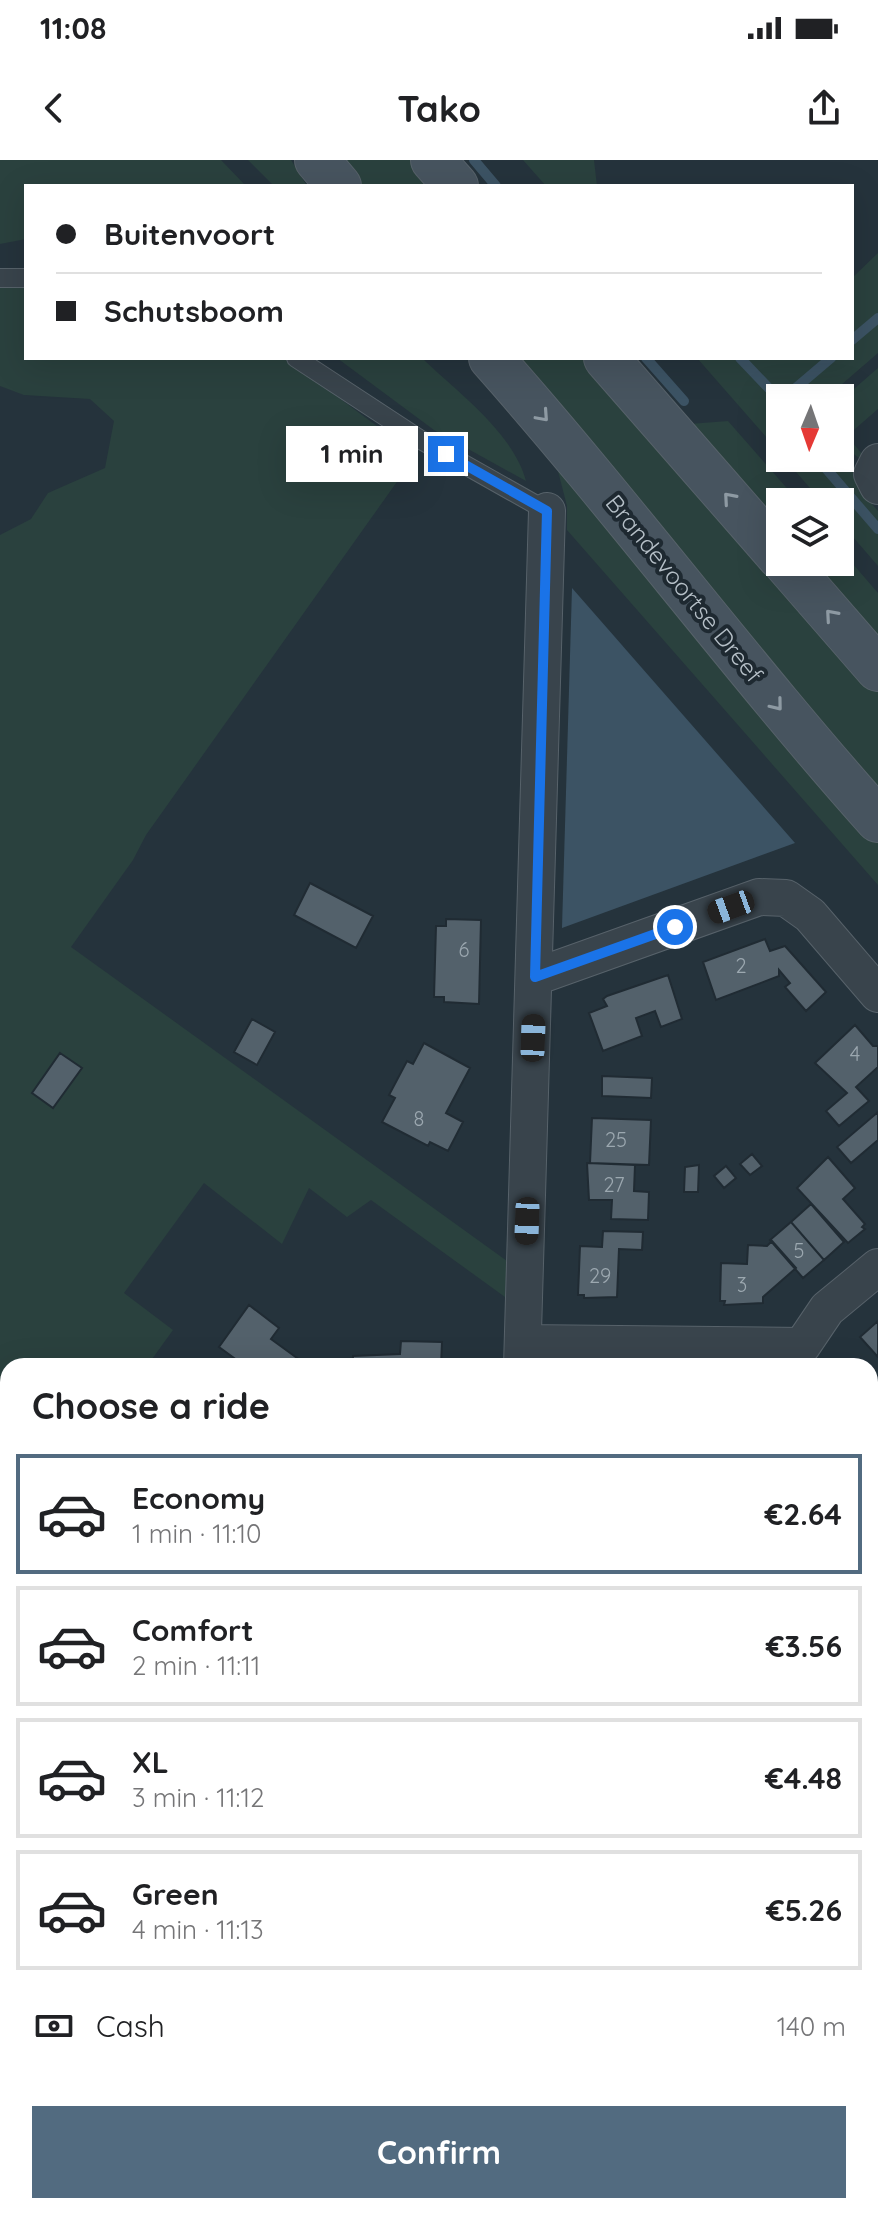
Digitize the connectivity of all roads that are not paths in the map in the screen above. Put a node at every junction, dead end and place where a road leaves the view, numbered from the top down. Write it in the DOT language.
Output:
graph roads {
  1 [pos="317,160"];
  2 [pos="433,160"];
  3 [pos="337,184"];
  4 [pos="454,184"];
  5 [pos="0,278"];
  6 [pos="24,278"];
  7 [pos="299,360"];
  8 [pos="493,360"];
  9 [pos="608,360"];
  10 [pos="547,511"];
  11 [pos="766,541"];
  12 [pos="797,576"];
  13 [pos="878,669"];
  14 [pos="878,820"];
  15 [pos="535,977"];
  16 [pos="878,994"];
  17 [pos="878,1267"];
  18 [pos="523,1355"];
  19 [pos="735,1358"];
  20 [pos="806,1358"];
  1 -- 3 [label="main road"];
  2 -- 4 [label="main road"];
  5 -- 6 [label="lane"];
  7 -- 10 [label="lane"];
  8 -- 14 [label="main road, Brandevoortse Dreef, one-way"];
  11 -- 9 [label="main road, one-way"];
  10 -- 15 [label="street"];
  13 -- 12 [label="main road, one-way"];
  15 -- 16 [label="street"];
  15 -- 18 [label="street"];
  17 -- 20 [label="street"];
  18 -- 19 [label="street"];
}
